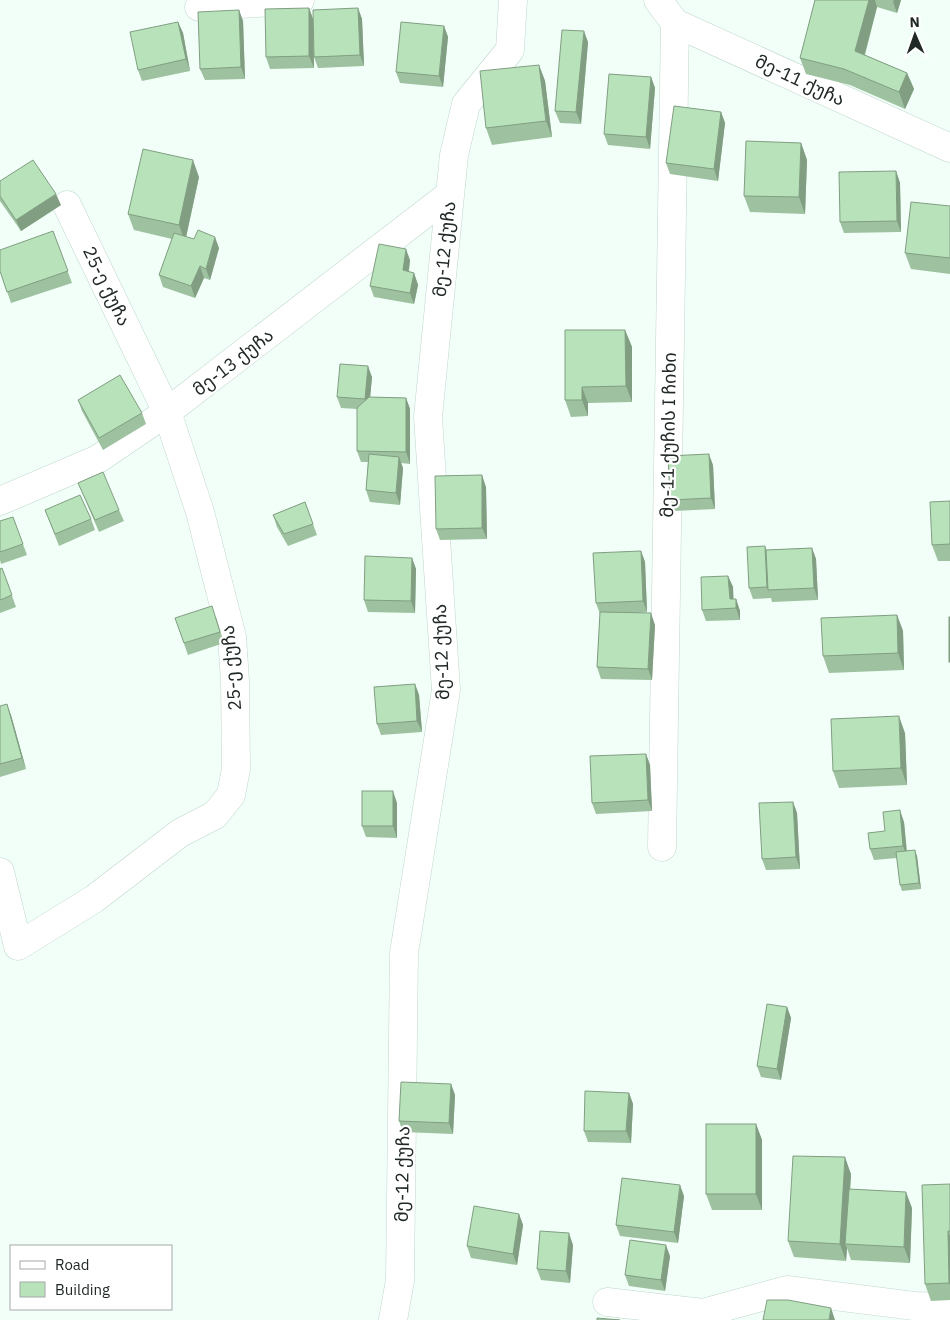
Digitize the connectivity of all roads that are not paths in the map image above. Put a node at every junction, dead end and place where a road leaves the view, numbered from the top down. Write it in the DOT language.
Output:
graph roads {
  1 [pos="300,0"];
  2 [pos="513,0"];
  3 [pos="658,0"];
  4 [pos="199,7"];
  5 [pos="675,23"];
  6 [pos="950,148"];
  7 [pos="449,195"];
  8 [pos="68,204"];
  9 [pos="167,412"];
  10 [pos="0,501"];
  11 [pos="662,847"];
  12 [pos="0,872"];
  13 [pos="607,1302"];
  14 [pos="950,1307"];
  15 [pos="393,1320"];
  1 -- 4 [label="street"];
  2 -- 7 [label="street, მე-12 ქუჩა"];
  3 -- 5 [label="street, მე-11 ქუჩა"];
  5 -- 6 [label="street, მე-11 ქუჩა"];
  5 -- 11 [label="street, მე-11 ქუჩის I ჩიხი"];
  7 -- 9 [label="street, მე-13 ქუჩა"];
  7 -- 15 [label="street, მე-12 ქუჩა"];
  8 -- 9 [label="street, 25-ე ქუჩა"];
  9 -- 10 [label="street, მე-13 ქუჩა"];
  9 -- 12 [label="street, 25-ე ქუჩა"];
  13 -- 14 [label="street"];
}
